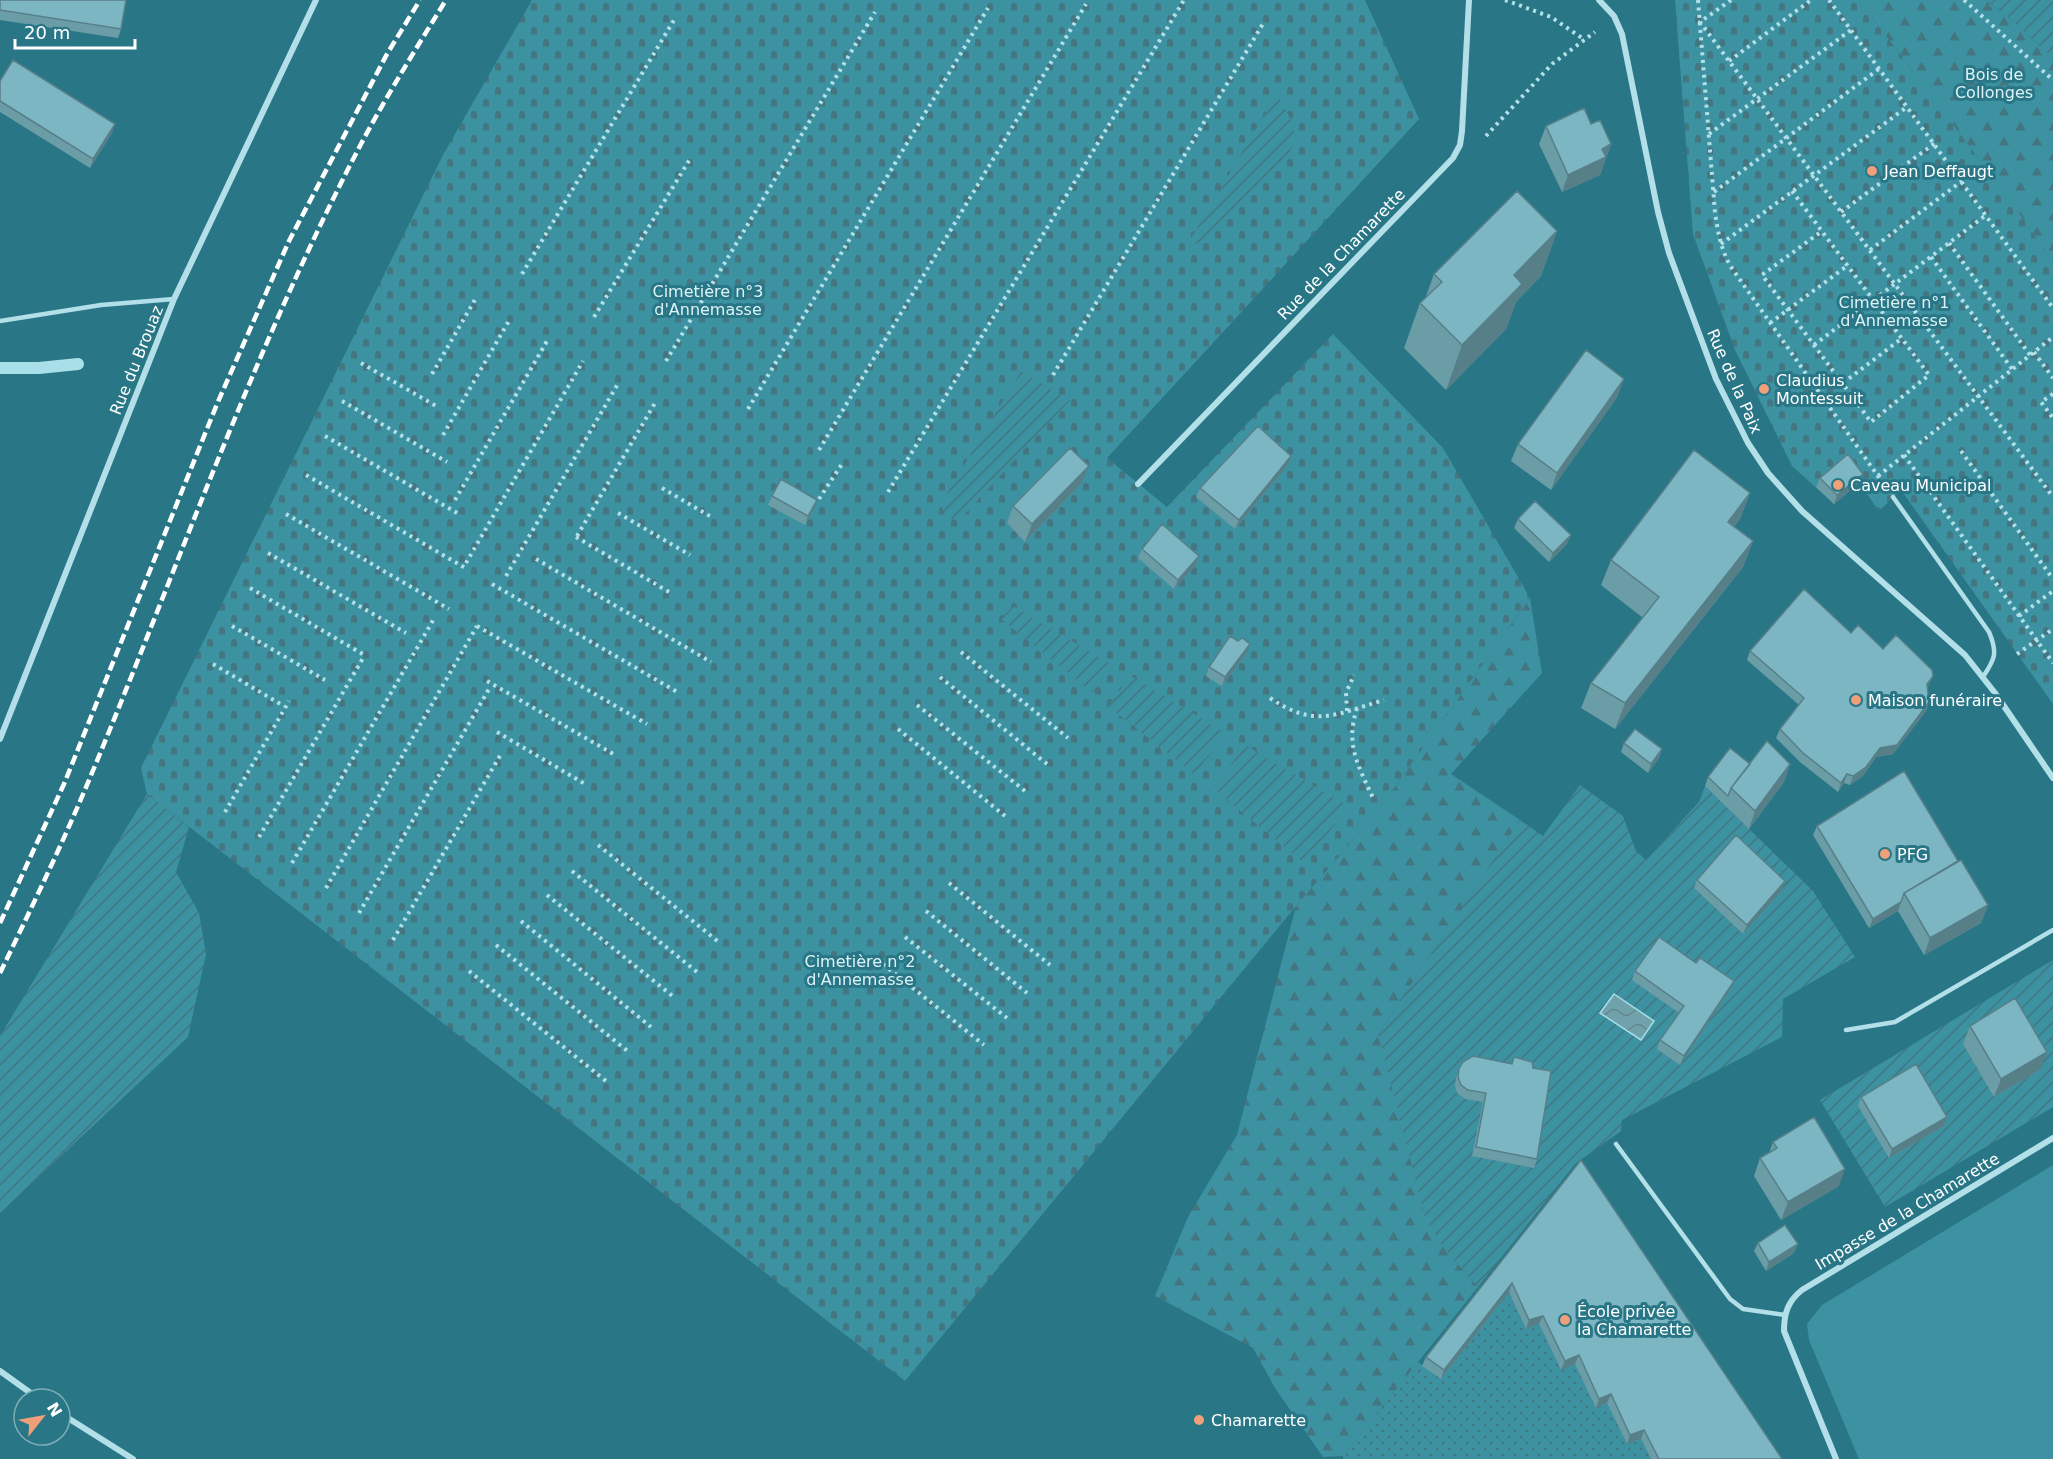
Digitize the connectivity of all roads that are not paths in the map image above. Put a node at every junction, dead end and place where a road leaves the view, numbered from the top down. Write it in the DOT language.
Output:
graph roads {
  1 [pos="316,0"];
  2 [pos="1469,0"];
  3 [pos="1599,0"];
  4 [pos="174,299"];
  5 [pos="0,321"];
  6 [pos="1138,484"];
  7 [pos="1893,497"];
  8 [pos="1983,677"];
  9 [pos="0,739"];
  10 [pos="2053,778"];
  11 [pos="2053,930"];
  12 [pos="1846,1030"];
  13 [pos="2053,1138"];
  14 [pos="1616,1144"];
  15 [pos="1785,1315"];
  16 [pos="0,1371"];
  17 [pos="22,1387"];
  18 [pos="72,1421"];
  19 [pos="133,1459"];
  20 [pos="1836,1459"];
  1 -- 4 [label="street, Rue du Brouaz"];
  2 -- 6 [label="street, Rue de la Chamarette"];
  3 -- 8 [label="street, Rue de la Paix"];
  4 -- 5 [label="lane"];
  4 -- 9 [label="street, Rue du Brouaz"];
  7 -- 8 [label="lane"];
  8 -- 10 [label="street, Rue de la Paix"];
  11 -- 12 [label="lane"];
  13 -- 15 [label="street, Impasse de la Chamarette"];
  14 -- 15 [label="lane"];
  15 -- 20 [label="street"];
  16 -- 17 [label="street"];
  18 -- 19 [label="street"];
}
